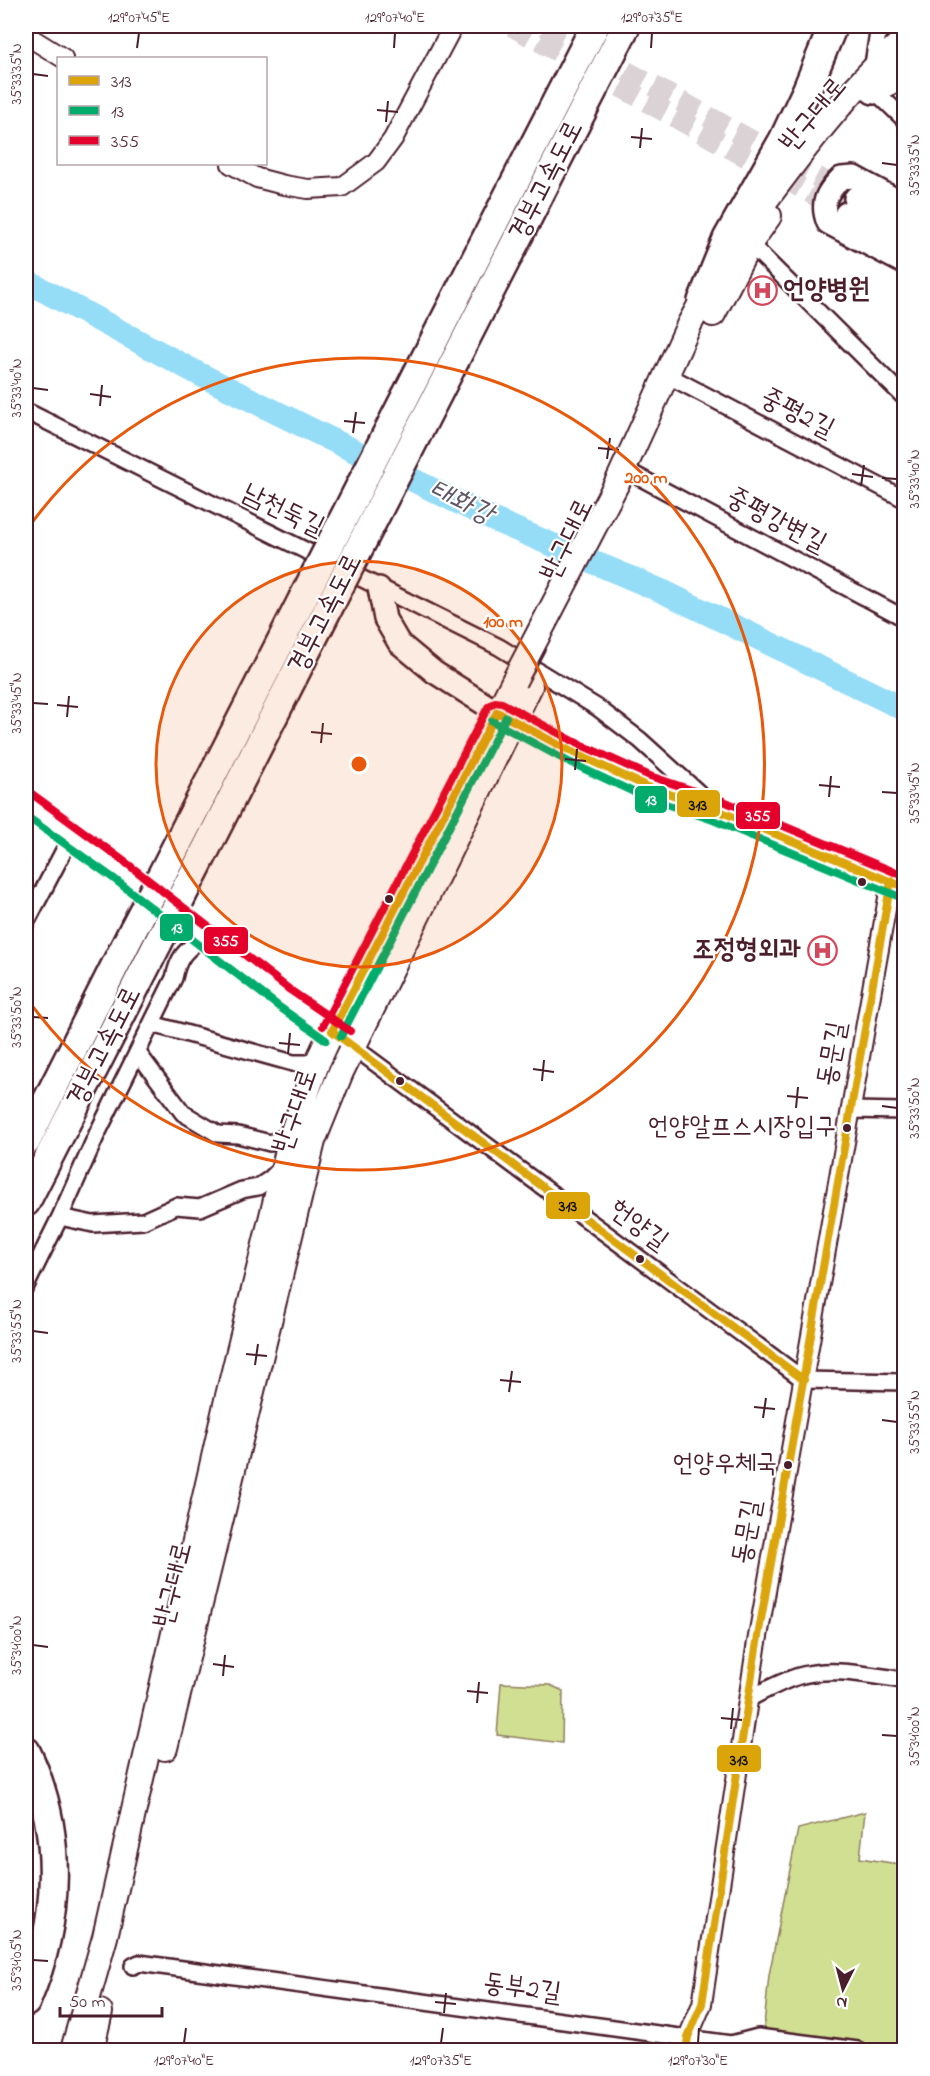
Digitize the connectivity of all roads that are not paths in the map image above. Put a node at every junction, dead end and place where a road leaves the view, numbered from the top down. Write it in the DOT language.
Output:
graph roads {
  1 [pos="453,26"];
  2 [pos="595,26"];
  3 [pos="626,26"];
  4 [pos="833,26"];
  5 [pos="879,26"];
  6 [pos="26,35"];
  7 [pos="904,40"];
  8 [pos="61,57"];
  9 [pos="904,62"];
  10 [pos="904,72"];
  11 [pos="873,80"];
  12 [pos="904,119"];
  13 [pos="233,165"];
  14 [pos="904,204"];
  15 [pos="904,225"];
  16 [pos="745,239"];
  17 [pos="904,244"];
  18 [pos="904,262"];
  19 [pos="702,301"];
  20 [pos="672,379"];
  21 [pos="904,397"];
  22 [pos="26,411"];
  23 [pos="626,478"];
  24 [pos="904,499"];
  25 [pos="379,588"];
  26 [pos="904,618"];
  27 [pos="505,717"];
  28 [pos="26,803"];
  29 [pos="717,810"];
  30 [pos="71,837"];
  31 [pos="898,884"];
  32 [pos="26,923"];
  33 [pos="204,936"];
  34 [pos="152,1023"];
  35 [pos="332,1031"];
  36 [pos="353,1047"];
  37 [pos="138,1053"];
  38 [pos="317,1063"];
  39 [pos="51,1090"];
  40 [pos="850,1110"];
  41 [pos="904,1111"];
  42 [pos="26,1130"];
  43 [pos="292,1134"];
  44 [pos="26,1142"];
  45 [pos="285,1163"];
  46 [pos="26,1202"];
  47 [pos="60,1217"];
  48 [pos="26,1286"];
  49 [pos="804,1380"];
  50 [pos="904,1382"];
  51 [pos="904,1680"];
  52 [pos="748,1699"];
  53 [pos="26,1751"];
  54 [pos="26,1798"];
  55 [pos="26,1957"];
  56 [pos="133,1966"];
  57 [pos="26,2002"];
  58 [pos="687,2044"];
  59 [pos="73,2050"];
  60 [pos="91,2050"];
  61 [pos="858,2050"];
  1 -- 13 [label="street"];
  2 -- 39 [label="highway, 경부고속도로, bridge"];
  3 -- 46 [label="highway, 경부고속도로, bridge"];
  4 -- 19 [label="highway"];
  5 -- 11 [label="street, 반구대로"];
  6 -- 8 [label="street"];
  7 -- 11 [label="main road, 반구대로"];
  9 -- 11 [label="main road, 반구대로"];
  10 -- 11 [label="highway"];
  11 -- 12 [label="street"];
  11 -- 16 [label="main road, 반구대로"];
  14 -- 18 [label="main road"];
  15 -- 17 [label="main road"];
  16 -- 19 [label="main road, 반구대로"];
  16 -- 20 [label="main road, 반구대로"];
  16 -- 21 [label="street"];
  19 -- 20 [label="main road, 반구대로"];
  20 -- 23 [label="main road, 반구대로"];
  20 -- 24 [label="street, 중평2길"];
  22 -- 25 [label="street, 남천둑길"];
  23 -- 26 [label="street, 중평강변길"];
  23 -- 27 [label="main road, 반구대로, bridge"];
  25 -- 27 [label="main road"];
  25 -- 29 [label="street, 남천둑길"];
  27 -- 29 [label="main road"];
  27 -- 35 [label="main road, 반구대로"];
  27 -- 36 [label="main road, 반구대로"];
  28 -- 30 [label="main road"];
  29 -- 31 [label="main road"];
  30 -- 32 [label="street"];
  30 -- 33 [label="main road"];
  31 -- 40 [label="street, 동문길"];
  33 -- 34 [label="street"];
  33 -- 35 [label="main road"];
  34 -- 37 [label="street"];
  34 -- 38 [label="street"];
  35 -- 36 [label="street, 헌양길"];
  35 -- 38 [label="main road, 반구대로"];
  36 -- 49 [label="street, 헌양길"];
  36 -- 60 [label="main road, 반구대로"];
  37 -- 43 [label="street"];
  37 -- 47 [label="street"];
  38 -- 43 [label="main road, 반구대로"];
  39 -- 42 [label="highway"];
  39 -- 44 [label="highway, 경부고속도로"];
  40 -- 41 [label="street"];
  40 -- 49 [label="street, 동문길"];
  43 -- 45 [label="main road, 반구대로"];
  45 -- 47 [label="street"];
  45 -- 59 [label="main road, 반구대로"];
  47 -- 48 [label="street"];
  49 -- 50 [label="street"];
  49 -- 52 [label="street, 동문길"];
  51 -- 52 [label="street"];
  52 -- 58 [label="street, 동문길"];
  53 -- 57 [label="highway"];
  54 -- 55 [label="highway"];
  56 -- 58 [label="street, 동부2길"];
  58 -- 61 [label="street, 동부2길"];
}
